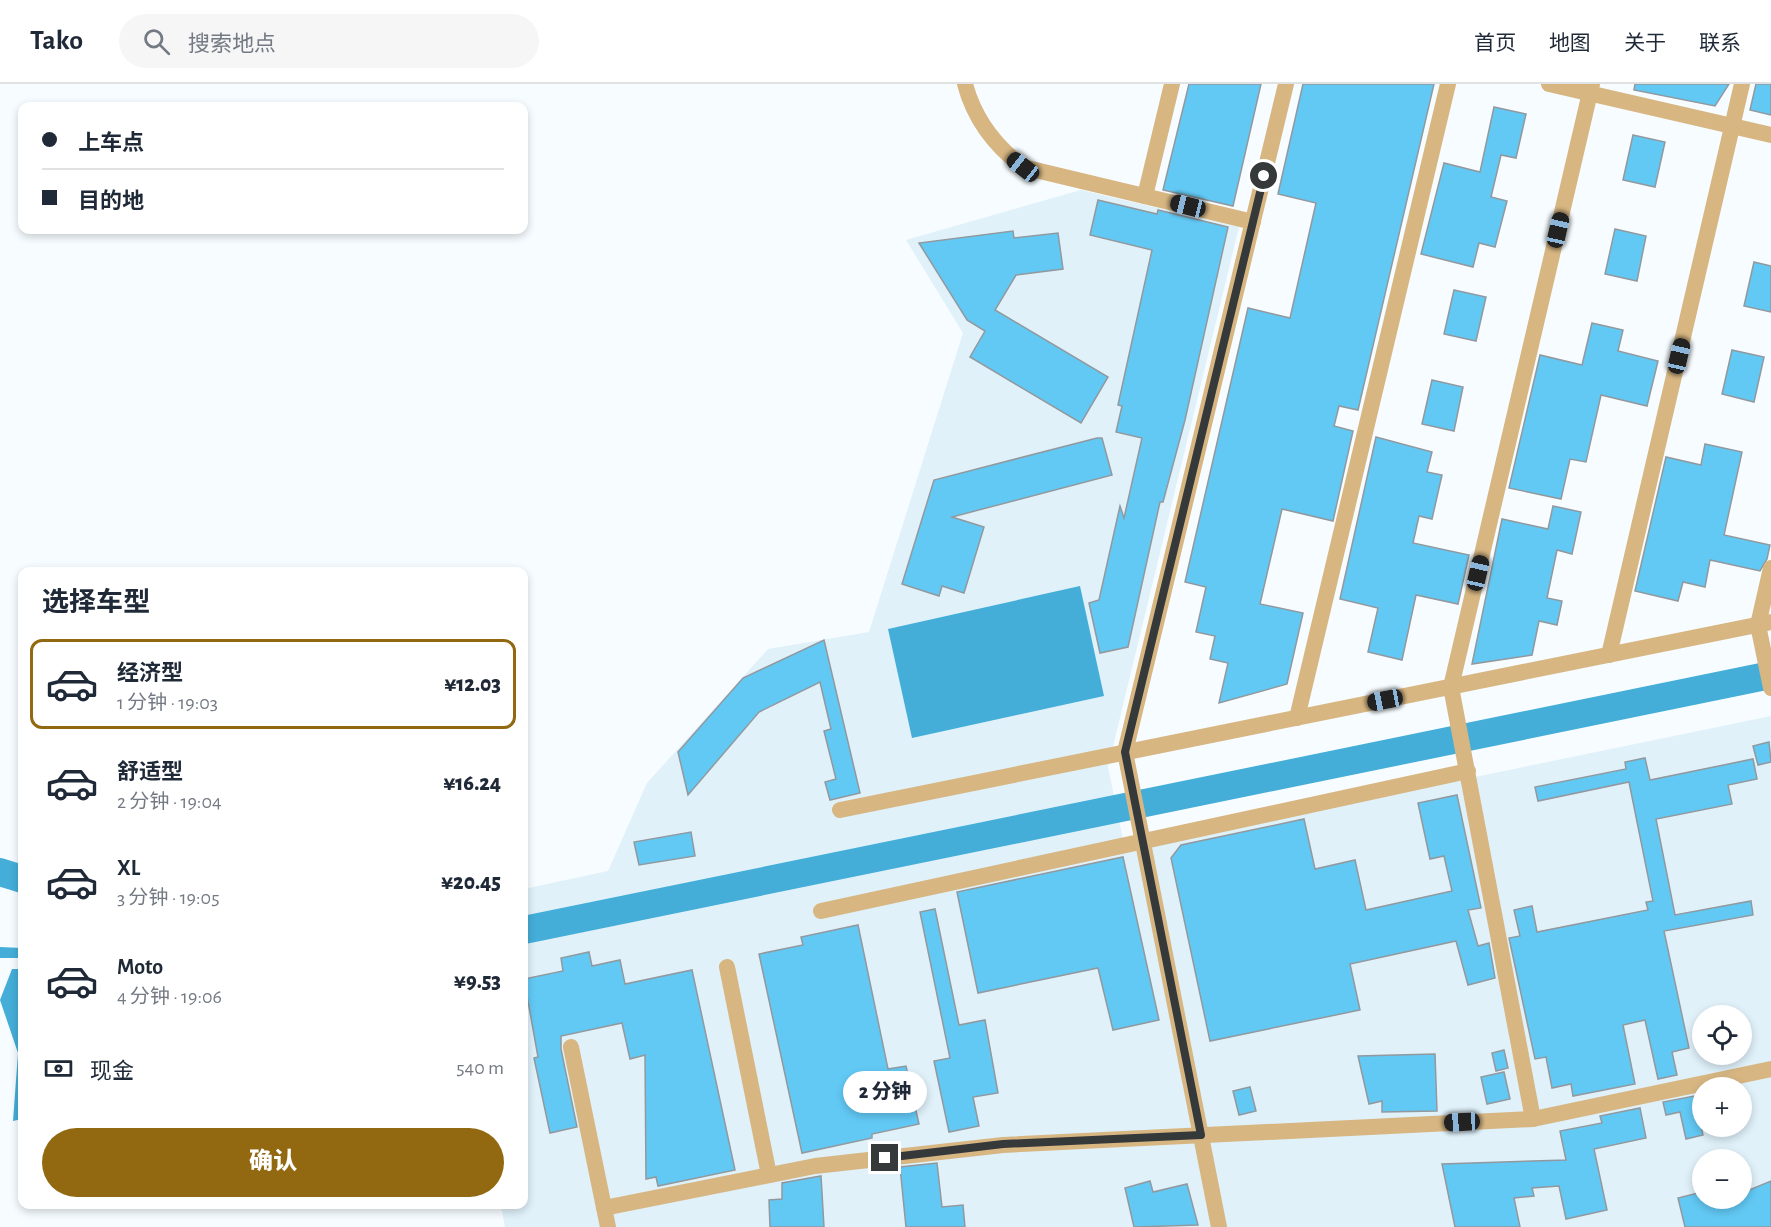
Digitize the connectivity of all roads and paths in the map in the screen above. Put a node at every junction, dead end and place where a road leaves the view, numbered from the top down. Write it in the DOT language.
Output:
graph roads {
  1 [pos="965,84"];
  2 [pos="1172,84"];
  3 [pos="1286,84"];
  4 [pos="1448,84"];
  5 [pos="1549,84"];
  6 [pos="1742,84"];
  7 [pos="1591,89"];
  8 [pos="1732,126"];
  9 [pos="1771,135"];
  10 [pos="1145,196"];
  11 [pos="1253,222"];
  12 [pos="1771,568"];
  13 [pos="1764,623"];
  14 [pos="1609,655"];
  15 [pos="1451,687"];
  16 [pos="1771,688"];
  17 [pos="1297,718"];
  18 [pos="1125,752"];
  19 [pos="1468,771"];
  20 [pos="840,810"];
  21 [pos="1143,841"];
  22 [pos="821,911"];
  23 [pos="727,967"];
  24 [pos="571,1047"];
  25 [pos="1771,1069"];
  26 [pos="1533,1119"];
  27 [pos="1201,1135"];
  28 [pos="769,1175"];
  29 [pos="604,1208"];
  30 [pos="608,1227"];
  31 [pos="1219,1227"];
  1 -- 10 [label="street"];
  2 -- 10 [label="street"];
  3 -- 11 [label="street"];
  4 -- 17 [label="street"];
  5 -- 7 [label="street"];
  6 -- 8 [label="street"];
  7 -- 8 [label="street"];
  7 -- 15 [label="street"];
  8 -- 9 [label="street"];
  8 -- 14 [label="street"];
  10 -- 11 [label="street"];
  11 -- 18 [label="street"];
  12 -- 13 [label="street"];
  13 -- 14 [label="street"];
  13 -- 16 [label="street"];
  14 -- 15 [label="street"];
  15 -- 17 [label="street"];
  15 -- 19 [label="street"];
  17 -- 18 [label="street"];
  18 -- 20 [label="street"];
  18 -- 21 [label="street"];
  19 -- 21 [label="street"];
  19 -- 26 [label="street"];
  21 -- 22 [label="street"];
  21 -- 27 [label="street"];
  23 -- 28 [label="street"];
  24 -- 29 [label="street"];
  25 -- 26 [label="street"];
  26 -- 27 [label="street"];
  27 -- 28 [label="street"];
  27 -- 31 [label="street"];
  28 -- 29 [label="street"];
  29 -- 30 [label="street"];
}
